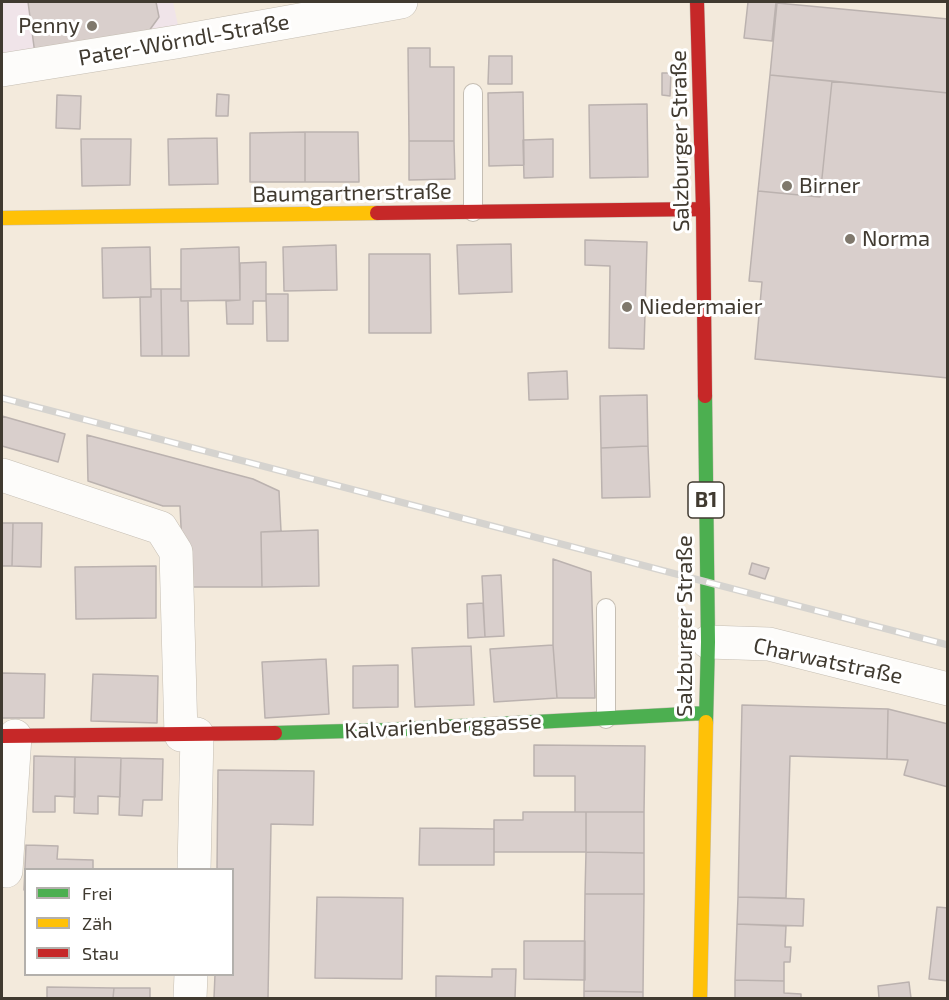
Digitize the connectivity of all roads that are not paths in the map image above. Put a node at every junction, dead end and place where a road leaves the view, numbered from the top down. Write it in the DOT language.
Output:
graph roads {
  1 [pos="401,2"];
  2 [pos="697,2"];
  3 [pos="2,70"];
  4 [pos="472,93"];
  5 [pos="703,209"];
  6 [pos="473,212"];
  7 [pos="2,218"];
  8 [pos="2,475"];
  9 [pos="606,608"];
  10 [pos="708,642"];
  11 [pos="948,689"];
  12 [pos="705,713"];
  13 [pos="606,719"];
  14 [pos="189,735"];
  15 [pos="8,736"];
  16 [pos="194,868"];
  17 [pos="6,871"];
  18 [pos="191,976"];
  19 [pos="190,999"];
  20 [pos="700,999"];
  1 -- 3 [label="street, Pater-Wörndl-Straße"];
  2 -- 5 [label="street, Salzburger Straße / B1"];
  4 -- 6 [label="lane"];
  5 -- 6 [label="street, Baumgartnerstraße"];
  5 -- 10 [label="street, Salzburger Straße / B1"];
  6 -- 7 [label="street, Baumgartnerstraße"];
  8 -- 14 [label="street"];
  9 -- 13 [label="lane"];
  10 -- 11 [label="street, Charwatstraße"];
  10 -- 12 [label="street, Salzburger Straße / B1"];
  12 -- 13 [label="street, Kalvarienberggasse"];
  12 -- 20 [label="street, Salzburger Straße / B1"];
  13 -- 14 [label="street, Kalvarienberggasse"];
  14 -- 15 [label="street, Kalvarienberggasse"];
  14 -- 16 [label="street"];
  15 -- 17 [label="street, Kalvarienberggasse"];
  18 -- 19 [label="street"];
}
